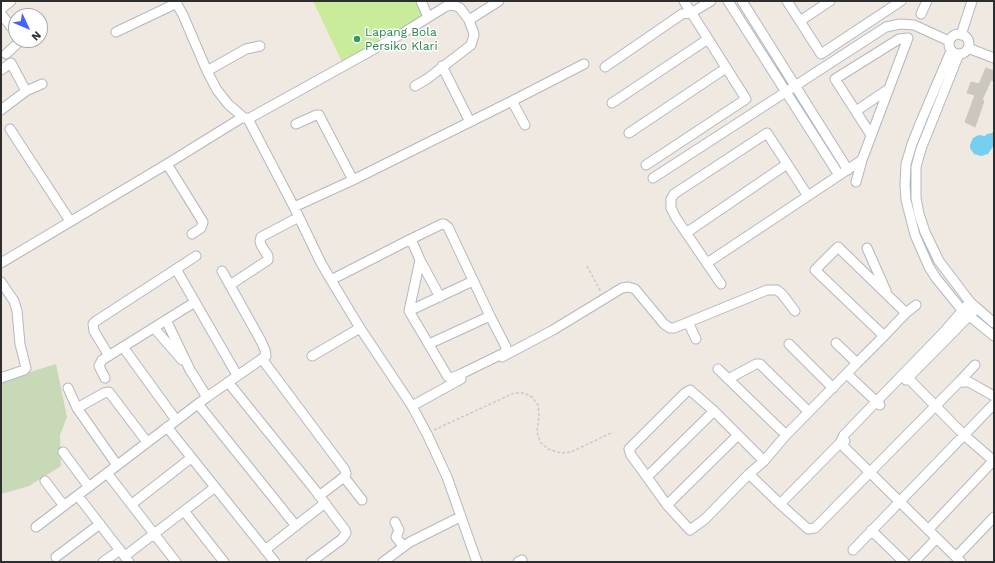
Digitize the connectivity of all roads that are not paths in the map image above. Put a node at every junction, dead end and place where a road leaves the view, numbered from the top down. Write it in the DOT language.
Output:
graph roads {
  1 [pos="11,1"];
  2 [pos="421,1"];
  3 [pos="499,1"];
  4 [pos="684,1"];
  5 [pos="710,1"];
  6 [pos="728,1"];
  7 [pos="742,1"];
  8 [pos="787,1"];
  9 [pos="830,1"];
  10 [pos="900,1"];
  11 [pos="927,1"];
  12 [pos="972,1"];
  13 [pos="176,2"];
  14 [pos="1,9"];
  15 [pos="691,13"];
  16 [pos="1,14"];
  17 [pos="921,14"];
  18 [pos="428,17"];
  19 [pos="469,20"];
  20 [pos="800,21"];
  21 [pos="8,23"];
  22 [pos="116,32"];
  23 [pos="961,35"];
  24 [pos="708,39"];
  25 [pos="949,40"];
  26 [pos="260,46"];
  27 [pos="968,48"];
  28 [pos="3,52"];
  29 [pos="955,53"];
  30 [pos="994,58"];
  31 [pos="12,63"];
  32 [pos="584,64"];
  33 [pos="442,66"];
  34 [pos="605,66"];
  35 [pos="726,68"];
  36 [pos="1,70"];
  37 [pos="207,71"];
  38 [pos="42,84"];
  39 [pos="415,86"];
  40 [pos="795,86"];
  41 [pos="887,90"];
  42 [pos="26,91"];
  43 [pos="786,92"];
  44 [pos="512,100"];
  45 [pos="929,101"];
  46 [pos="612,103"];
  47 [pos="938,106"];
  48 [pos="1,110"];
  49 [pos="856,111"];
  50 [pos="245,118"];
  51 [pos="470,122"];
  52 [pos="296,124"];
  53 [pos="525,125"];
  54 [pos="10,129"];
  55 [pos="629,132"];
  56 [pos="871,135"];
  57 [pos="862,160"];
  58 [pos="167,164"];
  59 [pos="787,164"];
  60 [pos="646,165"];
  61 [pos="848,170"];
  62 [pos="839,176"];
  63 [pos="653,178"];
  64 [pos="353,180"];
  65 [pos="856,182"];
  66 [pos="808,196"];
  67 [pos="294,207"];
  68 [pos="299,217"];
  69 [pos="70,221"];
  70 [pos="686,233"];
  71 [pos="192,234"];
  72 [pos="411,239"];
  73 [pos="867,248"];
  74 [pos="196,256"];
  75 [pos="420,260"];
  76 [pos="1,262"];
  77 [pos="707,263"];
  78 [pos="176,269"];
  79 [pos="222,271"];
  80 [pos="331,280"];
  81 [pos="473,281"];
  82 [pos="1,282"];
  83 [pos="230,284"];
  84 [pos="721,284"];
  85 [pos="888,296"];
  86 [pos="440,297"];
  87 [pos="195,302"];
  88 [pos="970,302"];
  89 [pos="916,304"];
  90 [pos="977,308"];
  91 [pos="409,311"];
  92 [pos="795,311"];
  93 [pos="906,313"];
  94 [pos="966,313"];
  95 [pos="490,316"];
  96 [pos="166,320"];
  97 [pos="688,322"];
  98 [pos="994,324"];
  99 [pos="154,328"];
  100 [pos="360,328"];
  101 [pos="945,335"];
  102 [pos="884,336"];
  103 [pos="994,336"];
  104 [pos="696,339"];
  105 [pos="836,342"];
  106 [pos="429,344"];
  107 [pos="789,344"];
  108 [pos="123,347"];
  109 [pos="507,353"];
  110 [pos="109,356"];
  111 [pos="312,356"];
  112 [pos="262,359"];
  113 [pos="857,363"];
  114 [pos="975,365"];
  115 [pos="718,369"];
  116 [pos="190,370"];
  117 [pos="847,374"];
  118 [pos="237,375"];
  119 [pos="1,378"];
  120 [pos="105,378"];
  121 [pos="908,378"];
  122 [pos="728,379"];
  123 [pos="228,382"];
  124 [pos="959,382"];
  125 [pos="68,388"];
  126 [pos="833,388"];
  127 [pos="994,396"];
  128 [pos="207,397"];
  129 [pos="198,404"];
  130 [pos="879,404"];
  131 [pos="994,404"];
  132 [pos="412,406"];
  133 [pos="936,406"];
  134 [pos="77,408"];
  135 [pos="714,410"];
  136 [pos="810,412"];
  137 [pos="176,420"];
  138 [pos="167,427"];
  139 [pos="738,435"];
  140 [pos="786,435"];
  141 [pos="964,435"];
  142 [pos="147,442"];
  143 [pos="840,443"];
  144 [pos="63,452"];
  145 [pos="191,458"];
  146 [pos="764,461"];
  147 [pos="994,461"];
  148 [pos="117,465"];
  149 [pos="107,472"];
  150 [pos="870,472"];
  151 [pos="749,474"];
  152 [pos="344,477"];
  153 [pos="646,477"];
  154 [pos="44,481"];
  155 [pos="89,486"];
  156 [pos="214,488"];
  157 [pos="78,496"];
  158 [pos="322,500"];
  159 [pos="362,500"];
  160 [pos="900,502"];
  161 [pos="132,504"];
  162 [pos="780,504"];
  163 [pos="667,505"];
  164 [pos="64,506"];
  165 [pos="184,511"];
  166 [pos="460,517"];
  167 [pos="994,517"];
  168 [pos="395,522"];
  169 [pos="100,524"];
  170 [pos="296,526"];
  171 [pos="36,527"];
  172 [pos="872,530"];
  173 [pos="928,530"];
  174 [pos="154,533"];
  175 [pos="937,538"];
  176 [pos="403,546"];
  177 [pos="265,550"];
  178 [pos="853,550"];
  179 [pos="125,556"];
  180 [pos="56,557"];
  181 [pos="898,560"];
  182 [pos="959,560"];
  183 [pos="172,561"];
  184 [pos="103,562"];
  185 [pos="224,562"];
  186 [pos="274,562"];
  187 [pos="311,562"];
  188 [pos="383,562"];
  189 [pos="477,562"];
  190 [pos="914,562"];
  1 -- 14 [label="street"];
  2 -- 18 [label="street"];
  3 -- 19 [label="street"];
  4 -- 15 [label="street"];
  5 -- 15 [label="street"];
  6 -- 43 [label="street"];
  7 -- 40 [label="street"];
  8 -- 20 [label="street"];
  9 -- 20 [label="street"];
  10 -- 20 [label="street"];
  11 -- 17 [label="street"];
  12 -- 23 [label="street"];
  13 -- 22 [label="street"];
  13 -- 37 [label="street"];
  15 -- 24 [label="street"];
  15 -- 34 [label="street"];
  16 -- 21 [label="street"];
  18 -- 19 [label="street"];
  18 -- 50 [label="street"];
  19 -- 33 [label="street"];
  23 -- 25 [label="street"];
  23 -- 27 [label="street"];
  24 -- 35 [label="street"];
  24 -- 46 [label="street"];
  25 -- 29 [label="street"];
  25 -- 40 [label="street"];
  26 -- 37 [label="street"];
  27 -- 29 [label="street"];
  27 -- 30 [label="street"];
  28 -- 31 [label="street"];
  29 -- 45 [label="street"];
  29 -- 47 [label="street"];
  31 -- 36 [label="street"];
  31 -- 42 [label="street"];
  32 -- 44 [label="street"];
  33 -- 39 [label="street"];
  33 -- 51 [label="street"];
  35 -- 55 [label="street"];
  35 -- 60 [label="street"];
  37 -- 50 [label="street"];
  38 -- 42 [label="street"];
  40 -- 43 [label="street"];
  40 -- 61 [label="street"];
  41 -- 49 [label="street"];
  41 -- 49 [label="street"];
  41 -- 56 [label="street"];
  42 -- 48 [label="street"];
  43 -- 62 [label="street"];
  43 -- 63 [label="street"];
  44 -- 51 [label="street"];
  44 -- 53 [label="street"];
  45 -- 47 [label="street"];
  45 -- 94 [label="street"];
  47 -- 88 [label="street"];
  49 -- 56 [label="street"];
  50 -- 58 [label="street"];
  50 -- 67 [label="street"];
  51 -- 64 [label="street"];
  52 -- 64 [label="street"];
  54 -- 69 [label="street"];
  56 -- 57 [label="street"];
  57 -- 61 [label="street"];
  57 -- 65 [label="street"];
  58 -- 69 [label="street"];
  58 -- 71 [label="street"];
  59 -- 66 [label="street"];
  59 -- 70 [label="street"];
  59 -- 70 [label="street"];
  61 -- 62 [label="street"];
  62 -- 66 [label="street"];
  64 -- 67 [label="street"];
  66 -- 77 [label="street"];
  67 -- 68 [label="street"];
  68 -- 80 [label="street"];
  68 -- 83 [label="street"];
  69 -- 76 [label="street"];
  70 -- 77 [label="street"];
  72 -- 75 [label="street"];
  72 -- 80 [label="street"];
  72 -- 81 [label="street"];
  73 -- 85 [label="street"];
  74 -- 78 [label="street"];
  75 -- 86 [label="street"];
  75 -- 91 [label="street"];
  77 -- 84 [label="street"];
  78 -- 87 [label="street"];
  78 -- 110 [label="street"];
  79 -- 83 [label="street"];
  80 -- 100 [label="street"];
  81 -- 86 [label="street"];
  81 -- 95 [label="street"];
  82 -- 119 [label="street"];
  83 -- 112 [label="street"];
  85 -- 93 [label="street"];
  85 -- 102 [label="street"];
  86 -- 91 [label="street"];
  87 -- 96 [label="street"];
  87 -- 118 [label="street"];
  88 -- 90 [label="street"];
  88 -- 94 [label="street"];
  89 -- 93 [label="street"];
  90 -- 94 [label="street"];
  90 -- 98 [label="street"];
  91 -- 106 [label="street"];
  92 -- 97 [label="street"];
  93 -- 102 [label="street"];
  94 -- 101 [label="street"];
  94 -- 103 [label="street"];
  95 -- 106 [label="street"];
  95 -- 109 [label="street"];
  96 -- 99 [label="street"];
  96 -- 116 [label="street"];
  97 -- 104 [label="street"];
  97 -- 109 [label="street"];
  99 -- 108 [label="street"];
  99 -- 116 [label="street"];
  100 -- 111 [label="street"];
  100 -- 132 [label="street"];
  101 -- 121 [label="street"];
  101 -- 130 [label="street"];
  102 -- 113 [label="street"];
  105 -- 113 [label="street"];
  106 -- 109 [label="street"];
  107 -- 126 [label="street"];
  108 -- 110 [label="street"];
  108 -- 137 [label="street"];
  109 -- 132 [label="street"];
  110 -- 120 [label="street"];
  112 -- 118 [label="street"];
  112 -- 152 [label="street"];
  113 -- 117 [label="street"];
  114 -- 124 [label="street"];
  115 -- 122 [label="street"];
  116 -- 128 [label="street"];
  117 -- 126 [label="street"];
  117 -- 130 [label="street"];
  118 -- 123 [label="street"];
  121 -- 130 [label="street"];
  121 -- 133 [label="street"];
  122 -- 136 [label="street"];
  122 -- 140 [label="street"];
  123 -- 128 [label="street"];
  123 -- 158 [label="street"];
  124 -- 127 [label="street"];
  124 -- 133 [label="street"];
  125 -- 134 [label="street"];
  126 -- 136 [label="street"];
  128 -- 129 [label="street"];
  129 -- 137 [label="street"];
  129 -- 170 [label="street"];
  130 -- 143 [label="street"];
  131 -- 141 [label="street"];
  132 -- 166 [label="street"];
  133 -- 141 [label="street"];
  133 -- 150 [label="street"];
  134 -- 142 [label="street"];
  134 -- 148 [label="street"];
  135 -- 139 [label="street"];
  135 -- 153 [label="street"];
  135 -- 153 [label="street"];
  136 -- 140 [label="street"];
  137 -- 138 [label="street"];
  138 -- 142 [label="street"];
  138 -- 145 [label="street"];
  139 -- 146 [label="street"];
  139 -- 163 [label="street"];
  140 -- 146 [label="street"];
  141 -- 147 [label="street"];
  141 -- 160 [label="street"];
  142 -- 148 [label="street"];
  143 -- 150 [label="street"];
  143 -- 162 [label="street"];
  144 -- 155 [label="street"];
  145 -- 156 [label="street"];
  145 -- 161 [label="street"];
  146 -- 151 [label="street"];
  147 -- 173 [label="street"];
  148 -- 149 [label="street"];
  149 -- 155 [label="street"];
  149 -- 161 [label="street"];
  150 -- 160 [label="street"];
  150 -- 162 [label="street"];
  151 -- 162 [label="street"];
  151 -- 163 [label="street"];
  152 -- 158 [label="street"];
  152 -- 159 [label="street"];
  153 -- 163 [label="street"];
  154 -- 164 [label="street"];
  155 -- 157 [label="street"];
  156 -- 165 [label="street"];
  156 -- 177 [label="street"];
  157 -- 164 [label="street"];
  157 -- 169 [label="street"];
  158 -- 170 [label="street"];
  158 -- 187 [label="street"];
  160 -- 172 [label="street"];
  160 -- 173 [label="street"];
  161 -- 174 [label="street"];
  164 -- 171 [label="street"];
  165 -- 174 [label="street"];
  165 -- 185 [label="street"];
  166 -- 176 [label="street"];
  166 -- 189 [label="street"];
  167 -- 182 [label="street"];
  168 -- 176 [label="street"];
  169 -- 179 [label="street"];
  169 -- 180 [label="street"];
  170 -- 177 [label="street"];
  172 -- 178 [label="street"];
  172 -- 181 [label="street"];
  173 -- 175 [label="street"];
  174 -- 179 [label="street"];
  174 -- 183 [label="street"];
  175 -- 182 [label="street"];
  175 -- 190 [label="street"];
  176 -- 188 [label="street"];
  177 -- 186 [label="street"];
  179 -- 184 [label="street"];
}
